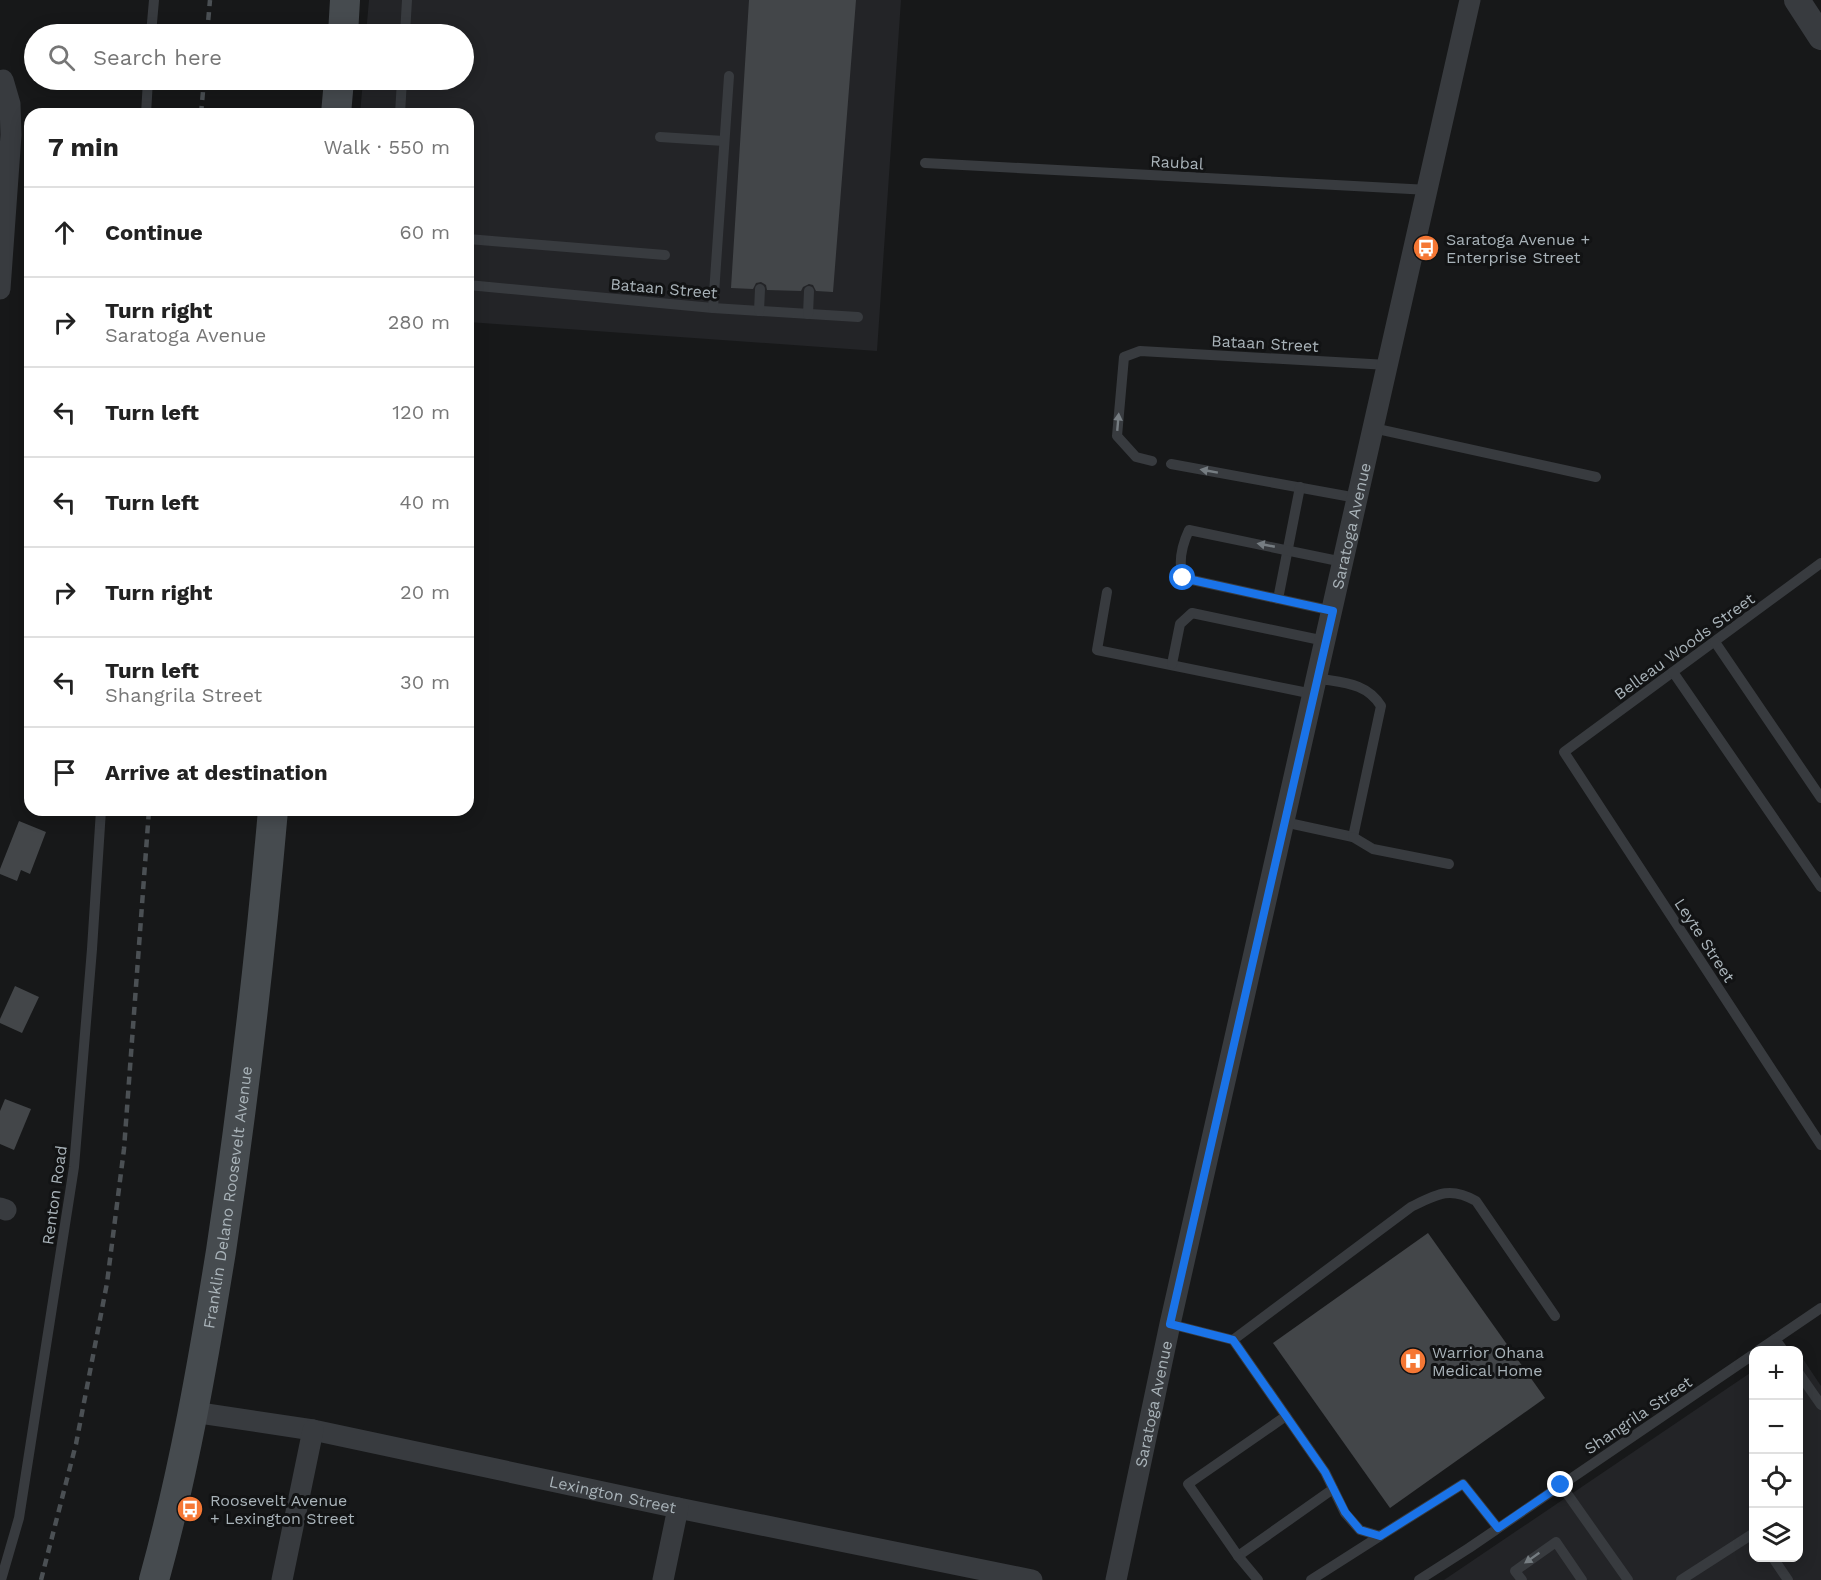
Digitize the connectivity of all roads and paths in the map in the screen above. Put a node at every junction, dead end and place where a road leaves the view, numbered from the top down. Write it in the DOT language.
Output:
graph roads {
  1 [pos="154,0"];
  2 [pos="345,0"];
  3 [pos="407,0"];
  4 [pos="1470,0"];
  5 [pos="1797,0"];
  6 [pos="152,24"];
  7 [pos="344,24"];
  8 [pos="406,24"];
  9 [pos="1821,37"];
  10 [pos="729,76"];
  11 [pos="3,80"];
  12 [pos="147,90"];
  13 [pos="338,90"];
  14 [pos="401,90"];
  15 [pos="146,108"];
  16 [pos="337,108"];
  17 [pos="400,108"];
  18 [pos="660,137"];
  19 [pos="724,141"];
  20 [pos="925,163"];
  21 [pos="1428,190"];
  22 [pos="474,239"];
  23 [pos="665,255"];
  24 [pos="474,286"];
  25 [pos="760,289"];
  26 [pos="0,290"];
  27 [pos="809,291"];
  28 [pos="713,308"];
  29 [pos="759,311"];
  30 [pos="808,314"];
  31 [pos="858,317"];
  32 [pos="1388,365"];
  33 [pos="1373,428"];
  34 [pos="1152,461"];
  35 [pos="1171,464"];
  36 [pos="1596,477"];
  37 [pos="1300,487"];
  38 [pos="1357,498"];
  39 [pos="1287,549"];
  40 [pos="1343,562"];
  41 [pos="1821,563"];
  42 [pos="1107,592"];
  43 [pos="1278,599"];
  44 [pos="1333,611"];
  45 [pos="1325,641"];
  46 [pos="1715,642"];
  47 [pos="1172,664"];
  48 [pos="1673,672"];
  49 [pos="1315,686"];
  50 [pos="1564,752"];
  51 [pos="1821,798"];
  52 [pos="101,816"];
  53 [pos="272,816"];
  54 [pos="1284,822"];
  55 [pos="1353,837"];
  56 [pos="1449,864"];
  57 [pos="1821,887"];
  58 [pos="1821,1144"];
  59 [pos="1821,1308"];
  60 [pos="1555,1316"];
  61 [pos="1170,1324"];
  62 [pos="1775,1339"];
  63 [pos="1233,1340"];
  64 [pos="1765,1346"];
  65 [pos="1780,1346"];
  66 [pos="1749,1357"];
  67 [pos="1803,1379"];
  68 [pos="1821,1405"];
  69 [pos="193,1412"];
  70 [pos="1286,1416"];
  71 [pos="313,1430"];
  72 [pos="1561,1485"];
  73 [pos="1333,1489"];
  74 [pos="678,1508"];
  75 [pos="1498,1528"];
  76 [pos="1380,1536"];
  77 [pos="1749,1536"];
  78 [pos="1238,1556"];
  79 [pos="1776,1562"];
  80 [pos="1,1580"];
  81 [pos="154,1580"];
  82 [pos="282,1580"];
  83 [pos="663,1580"];
  84 [pos="1032,1580"];
  85 [pos="1116,1580"];
  86 [pos="1258,1580"];
  87 [pos="1311,1580"];
  88 [pos="1419,1580"];
  89 [pos="1522,1580"];
  90 [pos="1582,1580"];
  91 [pos="1628,1580"];
  92 [pos="1681,1580"];
  93 [pos="1788,1580"];
  1 -- 6 [label="lane"];
  2 -- 7 [label="main road"];
  3 -- 8 [label="lane"];
  4 -- 21 [label="street, Saratoga Avenue"];
  5 -- 9 [label="street"];
  10 -- 19 [label="lane"];
  11 -- 26 [label="street"];
  12 -- 15 [label="lane"];
  13 -- 16 [label="main road"];
  14 -- 17 [label="lane"];
  18 -- 19 [label="lane"];
  19 -- 28 [label="lane"];
  20 -- 21 [label="lane, Raubal"];
  21 -- 32 [label="street, Saratoga Avenue"];
  22 -- 23 [label="lane"];
  24 -- 28 [label="lane, Bataan Street"];
  25 -- 29 [label="lane"];
  27 -- 30 [label="lane"];
  28 -- 29 [label="lane, Bataan Street"];
  29 -- 30 [label="lane, Bataan Street"];
  30 -- 31 [label="lane, Bataan Street"];
  32 -- 33 [label="street, Saratoga Avenue"];
  34 -- 32 [label="lane, Bataan Street, one-way"];
  33 -- 36 [label="lane"];
  33 -- 38 [label="street, Saratoga Avenue"];
  37 -- 35 [label="lane, one-way"];
  37 -- 38 [label="lane"];
  37 -- 39 [label="lane"];
  38 -- 40 [label="street, Saratoga Avenue"];
  39 -- 40 [label="lane"];
  39 -- 43 [label="lane"];
  39 -- 43 [label="lane, one-way"];
  40 -- 44 [label="street, Saratoga Avenue"];
  41 -- 46 [label="lane, Belleau Woods Street"];
  42 -- 47 [label="lane"];
  43 -- 44 [label="lane"];
  44 -- 45 [label="street, Saratoga Avenue"];
  45 -- 47 [label="lane"];
  45 -- 49 [label="street, Saratoga Avenue"];
  46 -- 48 [label="lane, Belleau Woods Street"];
  46 -- 51 [label="lane"];
  47 -- 49 [label="lane"];
  48 -- 50 [label="lane, Belleau Woods Street"];
  48 -- 57 [label="lane"];
  49 -- 54 [label="street, Saratoga Avenue"];
  49 -- 55 [label="lane"];
  50 -- 58 [label="lane, Leyte Street"];
  52 -- 80 [label="lane, Renton Road"];
  53 -- 69 [label="main road, Franklin Delano Roosevelt Avenue"];
  54 -- 55 [label="lane"];
  54 -- 61 [label="street, Saratoga Avenue"];
  55 -- 56 [label="lane"];
  59 -- 62 [label="lane"];
  60 -- 63 [label="lane"];
  61 -- 63 [label="lane"];
  61 -- 85 [label="street, Saratoga Avenue"];
  62 -- 64 [label="lane"];
  62 -- 65 [label="lane"];
  63 -- 70 [label="lane"];
  66 -- 72 [label="lane, Shangrila Street"];
  67 -- 68 [label="lane"];
  69 -- 71 [label="street, Lexington Street"];
  69 -- 81 [label="main road, Franklin Delano Roosevelt Avenue"];
  70 -- 73 [label="lane"];
  70 -- 78 [label="lane"];
  71 -- 74 [label="street, Lexington Street"];
  71 -- 82 [label="street"];
  72 -- 75 [label="lane, Shangrila Street"];
  72 -- 91 [label="lane"];
  73 -- 76 [label="lane"];
  73 -- 78 [label="lane"];
  74 -- 83 [label="street"];
  74 -- 84 [label="street, Lexington Street"];
  75 -- 76 [label="lane"];
  75 -- 88 [label="lane, Shangrila Street"];
  76 -- 87 [label="lane"];
  77 -- 92 [label="lane"];
  78 -- 86 [label="lane"];
  79 -- 93 [label="lane"];
  90 -- 89 [label="lane, one-way"];
}
